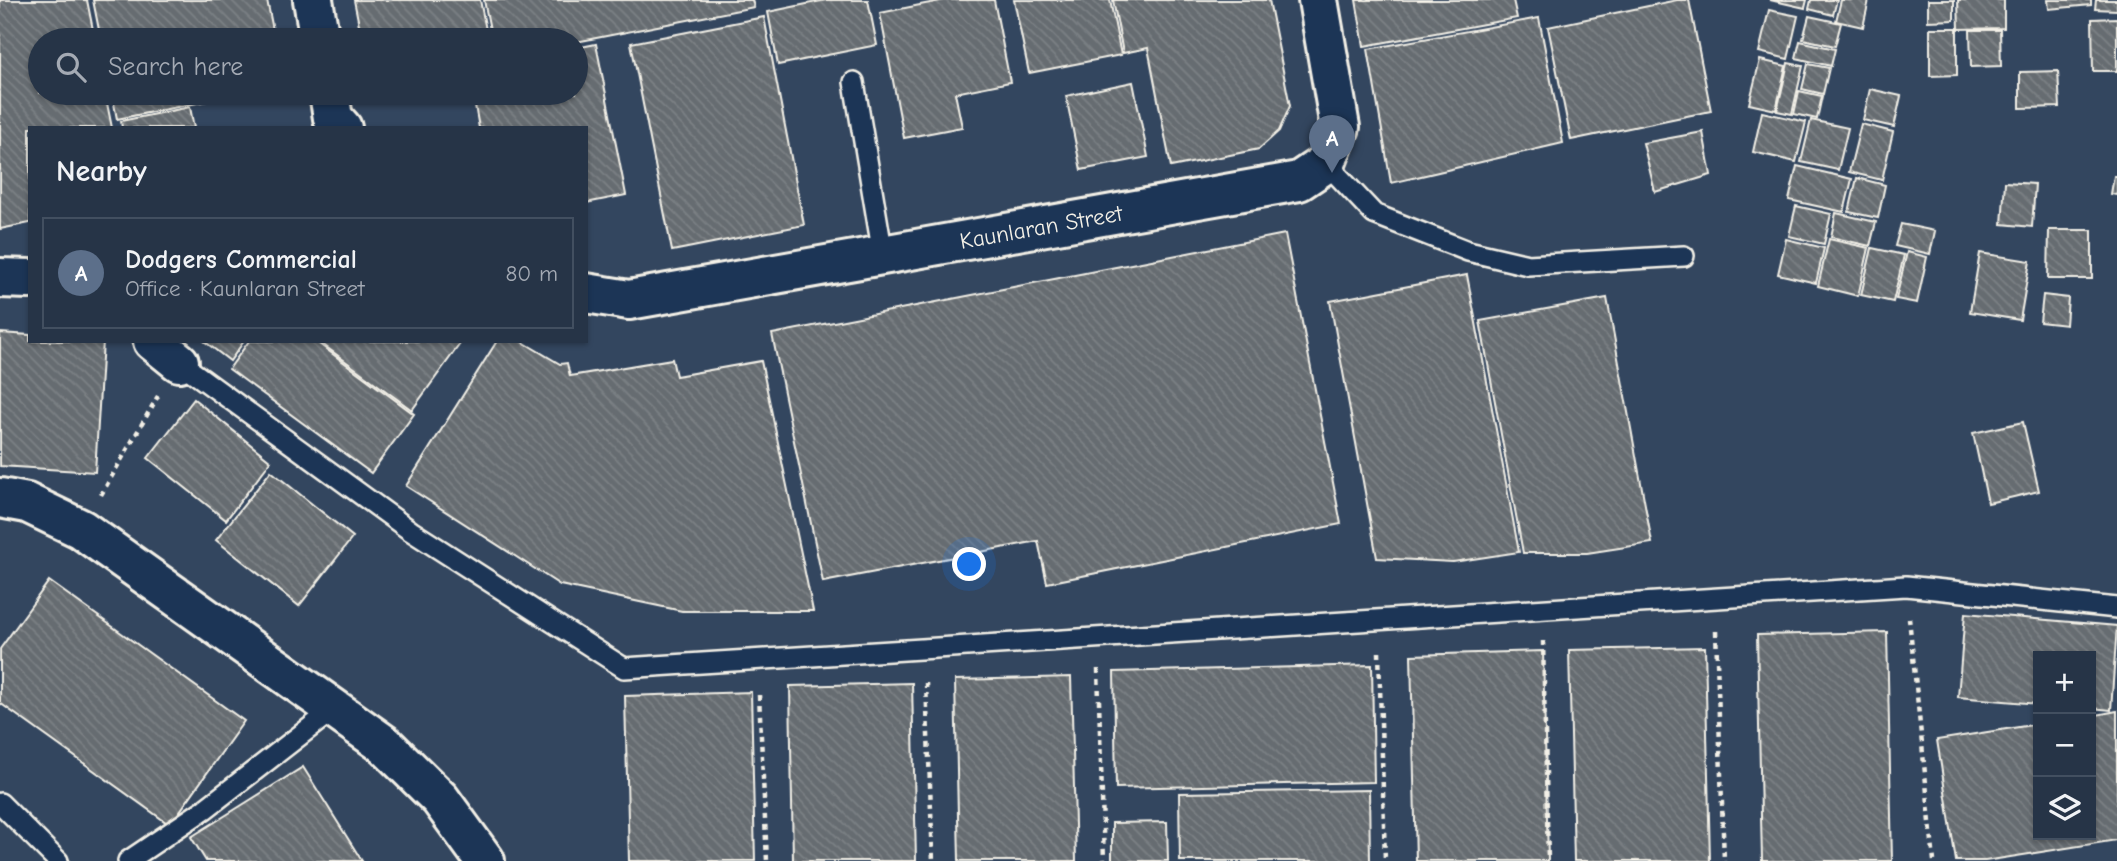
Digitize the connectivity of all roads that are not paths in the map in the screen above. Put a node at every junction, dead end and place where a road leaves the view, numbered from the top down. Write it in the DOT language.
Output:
graph roads {
  1 [pos="313,0"];
  2 [pos="1318,0"];
  3 [pos="318,28"];
  4 [pos="854,82"];
  5 [pos="331,105"];
  6 [pos="340,126"];
  7 [pos="1326,163"];
  8 [pos="883,255"];
  9 [pos="1684,256"];
  10 [pos="0,278"];
  11 [pos="28,279"];
  12 [pos="588,293"];
  13 [pos="166,351"];
  14 [pos="0,498"];
  15 [pos="2117,608"];
  16 [pos="334,709"];
  17 [pos="0,803"];
  18 [pos="58,861"];
  19 [pos="128,861"];
  20 [pos="485,861"];
  1 -- 3 [label="street"];
  2 -- 7 [label="street"];
  4 -- 8 [label="lane"];
  5 -- 6 [label="street"];
  7 -- 8 [label="street, Kaunlaran Street"];
  7 -- 9 [label="lane"];
  8 -- 12 [label="street, Kaunlaran Street"];
  10 -- 11 [label="street"];
  13 -- 15 [label="lane"];
  14 -- 16 [label="street"];
  16 -- 19 [label="lane"];
  16 -- 20 [label="street"];
  17 -- 18 [label="lane"];
}
